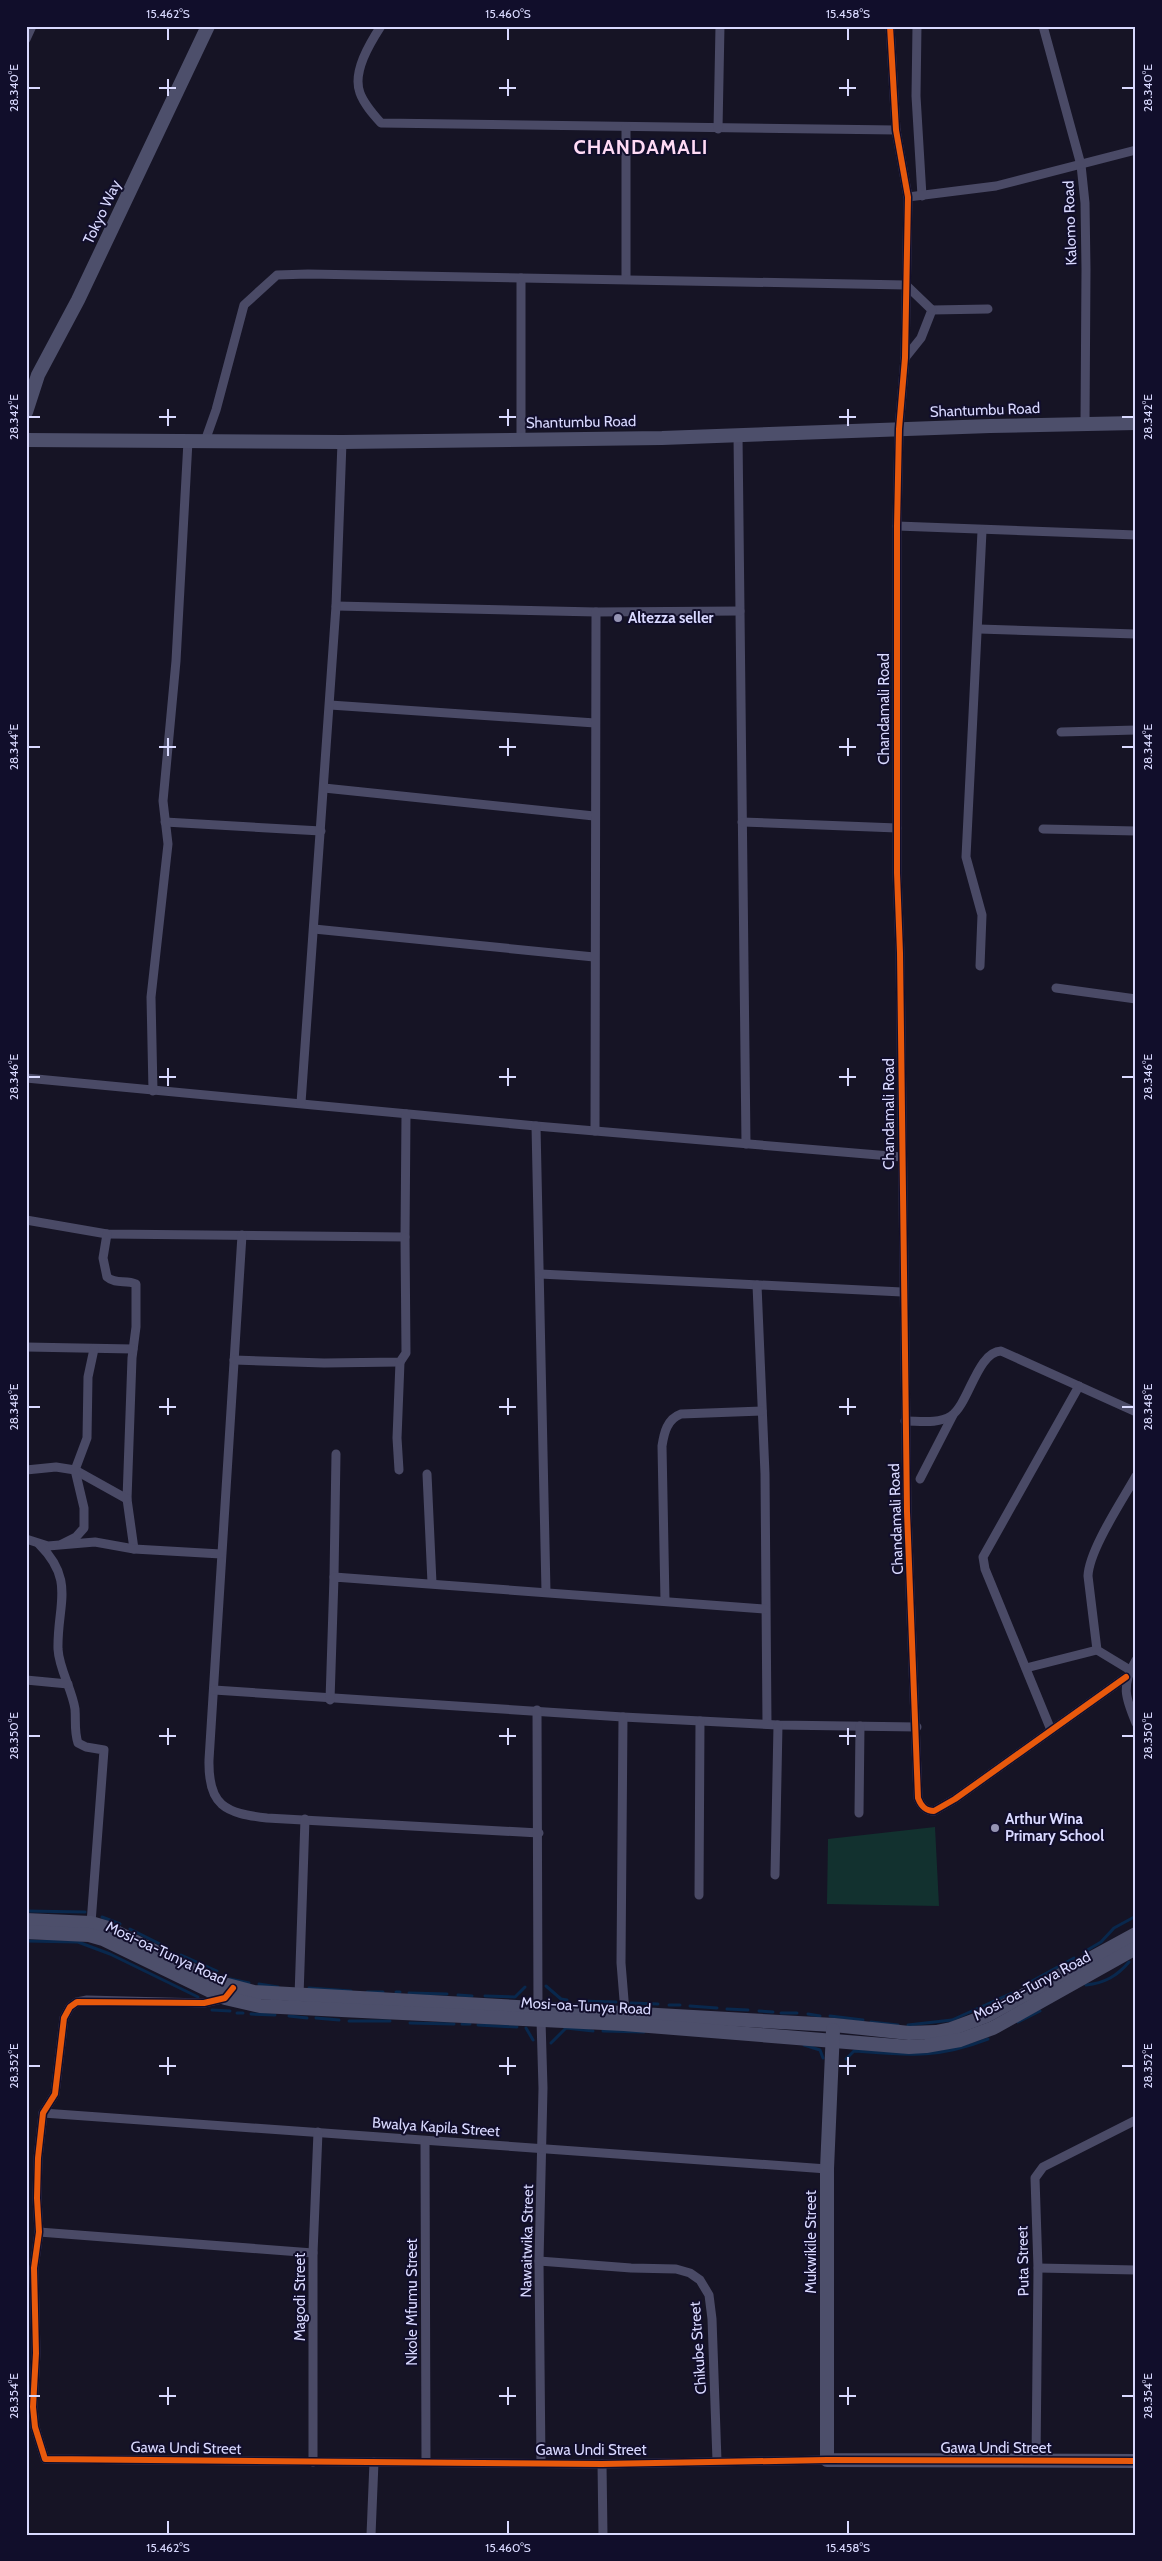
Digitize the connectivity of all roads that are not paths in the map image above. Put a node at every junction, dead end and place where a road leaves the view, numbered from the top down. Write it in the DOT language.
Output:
graph roads {
  1 [pos="32,26"];
  2 [pos="208,26"];
  3 [pos="381,26"];
  4 [pos="720,26"];
  5 [pos="890,26"];
  6 [pos="917,26"];
  7 [pos="1043,26"];
  8 [pos="26,39"];
  9 [pos="626,128"];
  10 [pos="718,129"];
  11 [pos="896,130"];
  12 [pos="1136,150"];
  13 [pos="1081,164"];
  14 [pos="922,196"];
  15 [pos="908,197"];
  16 [pos="522,278"];
  17 [pos="626,280"];
  18 [pos="906,285"];
  19 [pos="988,309"];
  20 [pos="932,310"];
  21 [pos="905,358"];
  22 [pos="26,412"];
  23 [pos="1085,423"];
  24 [pos="1136,423"];
  25 [pos="899,429"];
  26 [pos="738,435"];
  27 [pos="521,439"];
  28 [pos="26,440"];
  29 [pos="188,441"];
  30 [pos="205,441"];
  31 [pos="342,442"];
  32 [pos="897,526"];
  33 [pos="982,531"];
  34 [pos="1136,535"];
  35 [pos="336,606"];
  36 [pos="740,611"];
  37 [pos="596,612"];
  38 [pos="979,629"];
  39 [pos="1136,634"];
  40 [pos="330,705"];
  41 [pos="595,724"];
  42 [pos="1136,730"];
  43 [pos="1061,732"];
  44 [pos="324,788"];
  45 [pos="594,816"];
  46 [pos="165,822"];
  47 [pos="742,822"];
  48 [pos="897,828"];
  49 [pos="1043,829"];
  50 [pos="321,831"];
  51 [pos="1136,831"];
  52 [pos="314,929"];
  53 [pos="594,957"];
  54 [pos="980,966"];
  55 [pos="1056,988"];
  56 [pos="1136,999"];
  57 [pos="26,1078"];
  58 [pos="153,1091"];
  59 [pos="301,1103"];
  60 [pos="406,1114"];
  61 [pos="536,1126"];
  62 [pos="595,1131"];
  63 [pos="746,1144"];
  64 [pos="902,1157"];
  65 [pos="26,1220"];
  66 [pos="107,1234"];
  67 [pos="242,1235"];
  68 [pos="405,1237"];
  69 [pos="540,1274"];
  70 [pos="757,1285"];
  71 [pos="902,1292"];
  72 [pos="26,1347"];
  73 [pos="133,1349"];
  74 [pos="94,1350"];
  75 [pos="234,1360"];
  76 [pos="400,1362"];
  77 [pos="1078,1386"];
  78 [pos="762,1411"];
  79 [pos="1136,1412"];
  80 [pos="953,1414"];
  81 [pos="905,1421"];
  82 [pos="336,1454"];
  83 [pos="26,1470"];
  84 [pos="74,1470"];
  85 [pos="399,1470"];
  86 [pos="427,1474"];
  87 [pos="1136,1476"];
  88 [pos="920,1479"];
  89 [pos="127,1499"];
  90 [pos="26,1539"];
  91 [pos="39,1544"];
  92 [pos="62,1544"];
  93 [pos="134,1550"];
  94 [pos="221,1554"];
  95 [pos="334,1577"];
  96 [pos="432,1584"];
  97 [pos="546,1592"];
  98 [pos="665,1601"];
  99 [pos="765,1609"];
  100 [pos="1097,1650"];
  101 [pos="1136,1660"];
  102 [pos="1026,1668"];
  103 [pos="1128,1673"];
  104 [pos="26,1680"];
  105 [pos="68,1684"];
  106 [pos="214,1690"];
  107 [pos="330,1700"];
  108 [pos="537,1710"];
  109 [pos="623,1718"];
  110 [pos="700,1721"];
  111 [pos="1136,1723"];
  112 [pos="767,1724"];
  113 [pos="778,1725"];
  114 [pos="860,1726"];
  115 [pos="916,1727"];
  116 [pos="1051,1730"];
  117 [pos="859,1813"];
  118 [pos="304,1819"];
  119 [pos="539,1833"];
  120 [pos="775,1876"];
  121 [pos="699,1895"];
  122 [pos="26,1920"];
  123 [pos="90,1923"];
  124 [pos="26,1932"];
  125 [pos="1136,1934"];
  126 [pos="1136,1948"];
  127 [pos="229,1993"];
  128 [pos="299,1996"];
  129 [pos="625,2012"];
  130 [pos="540,2013"];
  131 [pos="834,2025"];
  132 [pos="833,2039"];
  133 [pos="43,2113"];
  134 [pos="1136,2120"];
  135 [pos="318,2132"];
  136 [pos="425,2141"];
  137 [pos="542,2148"];
  138 [pos="827,2169"];
  139 [pos="39,2232"];
  140 [pos="313,2252"];
  141 [pos="539,2261"];
  142 [pos="1038,2268"];
  143 [pos="1136,2270"];
  144 [pos="827,2460"];
  145 [pos="1036,2460"];
  146 [pos="717,2461"];
  147 [pos="1136,2461"];
  148 [pos="313,2462"];
  149 [pos="374,2462"];
  150 [pos="426,2462"];
  151 [pos="541,2462"];
  152 [pos="602,2464"];
  153 [pos="371,2535"];
  154 [pos="603,2535"];
  1 -- 8 [label="street"];
  2 -- 22 [label="main road, Tokyo Way"];
  3 -- 9 [label="street"];
  4 -- 10 [label="street"];
  5 -- 11 [label="street, Chandamali Road"];
  6 -- 14 [label="street"];
  7 -- 13 [label="street, Kalomo Road"];
  9 -- 10 [label="street"];
  9 -- 17 [label="street"];
  10 -- 11 [label="street"];
  11 -- 15 [label="street, Chandamali Road"];
  12 -- 13 [label="street"];
  13 -- 14 [label="street"];
  13 -- 23 [label="street, Kalomo Road"];
  14 -- 15 [label="street"];
  15 -- 18 [label="street, Chandamali Road"];
  16 -- 17 [label="street"];
  16 -- 27 [label="street"];
  16 -- 30 [label="street"];
  17 -- 18 [label="street"];
  18 -- 20 [label="street"];
  18 -- 21 [label="street, Chandamali Road"];
  19 -- 20 [label="street"];
  20 -- 21 [label="street"];
  21 -- 25 [label="street, Chandamali Road"];
  23 -- 24 [label="main road, Shantumbu Road"];
  23 -- 25 [label="main road, Shantumbu Road"];
  25 -- 26 [label="main road, Shantumbu Road"];
  25 -- 32 [label="street, Chandamali Road"];
  26 -- 27 [label="main road, Shantumbu Road"];
  26 -- 36 [label="street"];
  27 -- 31 [label="main road, Shantumbu Road"];
  28 -- 29 [label="main road, Shantumbu Road"];
  29 -- 30 [label="main road, Shantumbu Road"];
  29 -- 46 [label="street"];
  30 -- 31 [label="main road, Shantumbu Road"];
  31 -- 35 [label="street"];
  32 -- 33 [label="street"];
  32 -- 48 [label="street, Chandamali Road"];
  33 -- 34 [label="street"];
  33 -- 38 [label="street"];
  35 -- 37 [label="street"];
  35 -- 40 [label="street"];
  36 -- 37 [label="street"];
  36 -- 47 [label="street"];
  37 -- 41 [label="street"];
  38 -- 39 [label="street"];
  38 -- 54 [label="street"];
  40 -- 41 [label="street"];
  40 -- 44 [label="street"];
  41 -- 45 [label="street"];
  42 -- 43 [label="street"];
  44 -- 45 [label="street"];
  44 -- 50 [label="street"];
  45 -- 53 [label="street"];
  46 -- 50 [label="street"];
  46 -- 58 [label="street"];
  47 -- 48 [label="street"];
  47 -- 63 [label="street"];
  48 -- 64 [label="street, Chandamali Road"];
  49 -- 51 [label="street"];
  50 -- 52 [label="street"];
  52 -- 53 [label="street"];
  52 -- 59 [label="street"];
  53 -- 62 [label="street"];
  55 -- 56 [label="street"];
  57 -- 58 [label="street"];
  58 -- 59 [label="street"];
  59 -- 60 [label="street"];
  60 -- 61 [label="street"];
  60 -- 68 [label="street"];
  61 -- 62 [label="street"];
  61 -- 69 [label="street"];
  62 -- 63 [label="street"];
  63 -- 64 [label="street"];
  64 -- 71 [label="street, Chandamali Road"];
  65 -- 66 [label="street"];
  66 -- 67 [label="street"];
  66 -- 73 [label="street"];
  67 -- 68 [label="street"];
  67 -- 75 [label="street"];
  68 -- 76 [label="street"];
  69 -- 70 [label="street"];
  69 -- 97 [label="street"];
  70 -- 71 [label="street"];
  70 -- 78 [label="street"];
  71 -- 81 [label="street, Chandamali Road"];
  72 -- 74 [label="street"];
  73 -- 74 [label="street"];
  73 -- 89 [label="street"];
  74 -- 84 [label="street"];
  75 -- 76 [label="street"];
  75 -- 94 [label="street"];
  76 -- 85 [label="street"];
  77 -- 79 [label="street"];
  77 -- 80 [label="street"];
  77 -- 102 [label="street"];
  78 -- 98 [label="street"];
  78 -- 99 [label="street"];
  80 -- 81 [label="street"];
  80 -- 88 [label="street"];
  81 -- 115 [label="street, Chandamali Road"];
  82 -- 95 [label="street"];
  83 -- 84 [label="street"];
  84 -- 89 [label="street"];
  84 -- 92 [label="street"];
  86 -- 96 [label="street"];
  87 -- 100 [label="street"];
  89 -- 93 [label="street"];
  90 -- 91 [label="street"];
  91 -- 92 [label="street"];
  91 -- 105 [label="street"];
  92 -- 93 [label="street"];
  93 -- 94 [label="street"];
  94 -- 106 [label="street"];
  95 -- 96 [label="street"];
  95 -- 107 [label="street"];
  96 -- 97 [label="street"];
  97 -- 98 [label="street"];
  98 -- 99 [label="street"];
  99 -- 112 [label="street"];
  100 -- 102 [label="street"];
  100 -- 103 [label="street"];
  101 -- 103 [label="street"];
  102 -- 116 [label="street"];
  103 -- 111 [label="street"];
  103 -- 116 [label="street"];
  104 -- 105 [label="street"];
  105 -- 123 [label="street"];
  106 -- 107 [label="street"];
  106 -- 118 [label="street"];
  107 -- 108 [label="street"];
  108 -- 109 [label="street"];
  108 -- 119 [label="street, Nawaitwika Street"];
  109 -- 110 [label="street"];
  109 -- 129 [label="street"];
  110 -- 112 [label="street"];
  110 -- 121 [label="street"];
  112 -- 113 [label="street"];
  113 -- 114 [label="street"];
  113 -- 120 [label="street"];
  114 -- 115 [label="street"];
  114 -- 117 [label="street"];
  115 -- 116 [label="street, Chandamali Road"];
  118 -- 119 [label="street"];
  118 -- 128 [label="street"];
  119 -- 130 [label="street, Nawaitwika Street"];
  122 -- 123 [label="main road, Mosi-oa-Tunya Road"];
  123 -- 127 [label="main road, Mosi-oa-Tunya Road"];
  124 -- 127 [label="main road, Mosi-oa-Tunya Road"];
  125 -- 131 [label="main road, Mosi-oa-Tunya Road"];
  126 -- 132 [label="main road, Mosi-oa-Tunya Road"];
  127 -- 128 [label="main road, Mosi-oa-Tunya Road"];
  127 -- 130 [label="main road, Mosi-oa-Tunya Road"];
  127 -- 133 [label="street"];
  128 -- 130 [label="main road, Mosi-oa-Tunya Road"];
  129 -- 130 [label="main road, Mosi-oa-Tunya Road"];
  129 -- 131 [label="main road, Mosi-oa-Tunya Road"];
  130 -- 132 [label="main road, Mosi-oa-Tunya Road"];
  130 -- 137 [label="street, Nawaitwika Street"];
  131 -- 132 [label="main road, Mukwikile Street"];
  132 -- 138 [label="main road, Mukwikile Street"];
  133 -- 135 [label="street, Bwalya Kapila Street"];
  133 -- 139 [label="street"];
  134 -- 142 [label="street, Puta Street"];
  135 -- 136 [label="street, Bwalya Kapila Street"];
  135 -- 140 [label="street, Magodi Street"];
  136 -- 137 [label="street, Bwalya Kapila Street"];
  136 -- 150 [label="street, Nkole Mfumu Street"];
  137 -- 138 [label="street, Bwalya Kapila Street"];
  137 -- 141 [label="street, Nawaitwika Street"];
  138 -- 144 [label="main road, Mukwikile Street"];
  139 -- 140 [label="street"];
  139 -- 148 [label="street, Gawa Undi Street"];
  140 -- 148 [label="street, Magodi Street"];
  141 -- 146 [label="street, Chikube Street"];
  141 -- 151 [label="street, Nawaitwika Street"];
  142 -- 143 [label="street"];
  142 -- 145 [label="street, Puta Street"];
  144 -- 145 [label="main road, Gawa Undi Street"];
  144 -- 146 [label="street, Gawa Undi Street"];
  145 -- 147 [label="main road, Gawa Undi Street"];
  146 -- 152 [label="street, Gawa Undi Street"];
  148 -- 149 [label="street, Gawa Undi Street"];
  149 -- 150 [label="street, Gawa Undi Street"];
  149 -- 153 [label="street"];
  150 -- 151 [label="street, Gawa Undi Street"];
  151 -- 152 [label="street, Gawa Undi Street"];
  152 -- 154 [label="street"];
}
